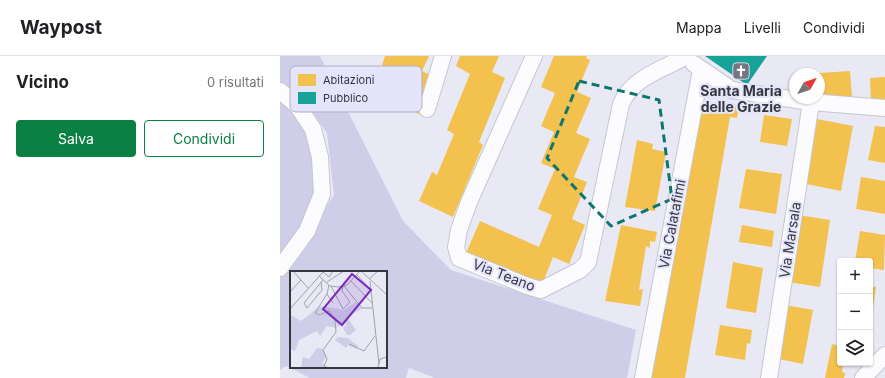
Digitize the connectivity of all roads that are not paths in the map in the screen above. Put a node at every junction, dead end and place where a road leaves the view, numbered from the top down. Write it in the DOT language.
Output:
graph roads {
  1 [pos="443,56"];
  2 [pos="534,56"];
  3 [pos="684,56"];
  4 [pos="701,70"];
  5 [pos="280,90"];
  6 [pos="290,99"];
  7 [pos="789,99"];
  8 [pos="825,103"];
  9 [pos="811,104"];
  10 [pos="885,108"];
  11 [pos="427,109"];
  12 [pos="302,112"];
  13 [pos="280,268"];
  14 [pos="885,355"];
  15 [pos="643,378"];
  16 [pos="769,378"];
  17 [pos="863,378"];
  1 -- 11 [label="street"];
  2 -- 3 [label="street, Via Teano"];
  3 -- 4 [label="street"];
  4 -- 7 [label="street"];
  4 -- 15 [label="street, Via Calatafimi"];
  5 -- 6 [label="street"];
  8 -- 10 [label="street"];
  9 -- 16 [label="street, Via Marsala"];
  12 -- 13 [label="street"];
  14 -- 17 [label="street"];
}
